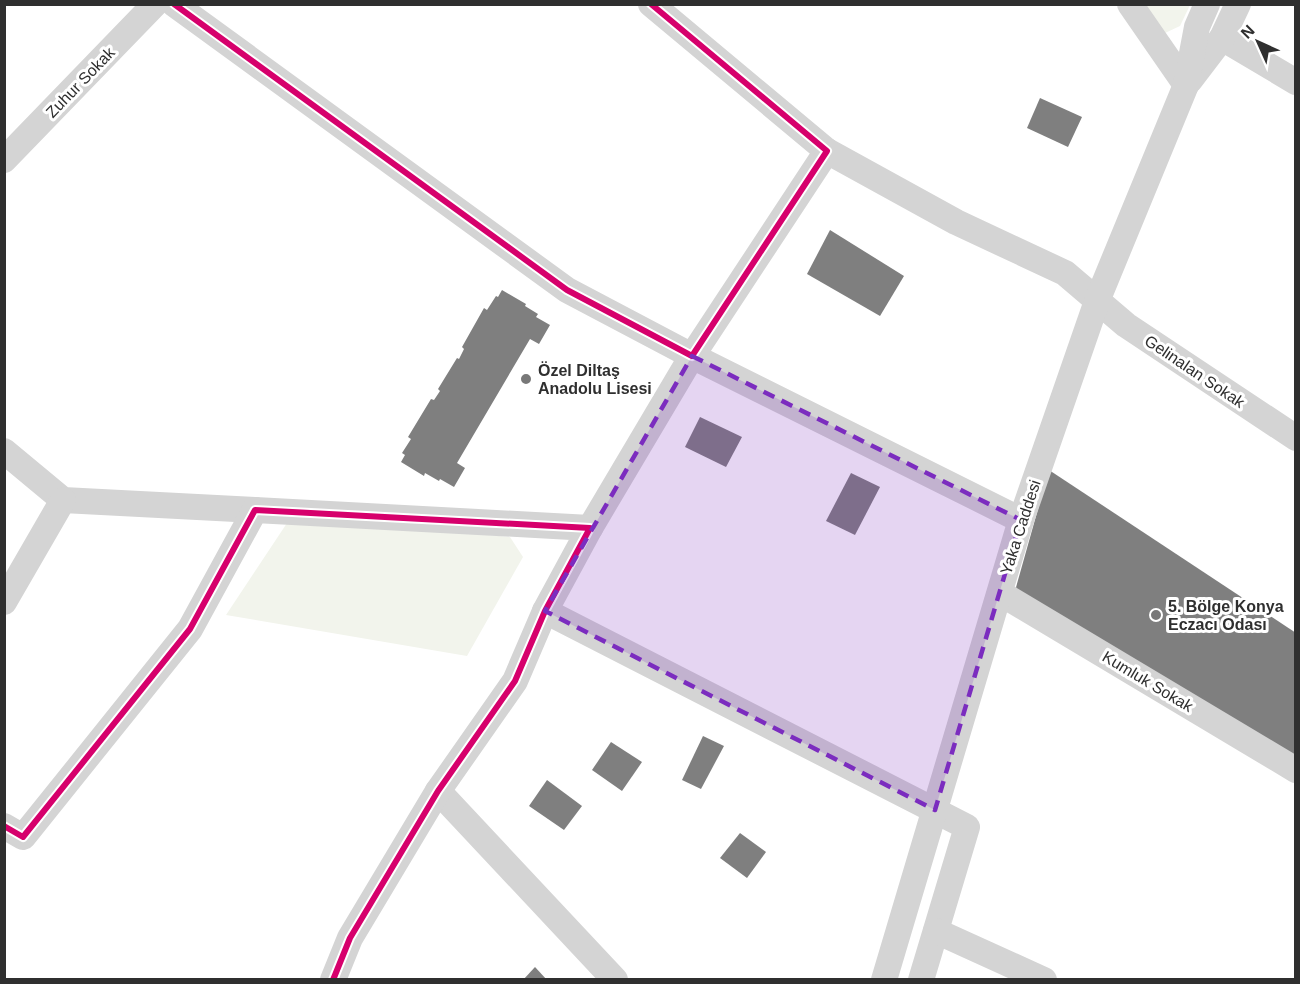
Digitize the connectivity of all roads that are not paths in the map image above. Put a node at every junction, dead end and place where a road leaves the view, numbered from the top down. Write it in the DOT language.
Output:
graph roads {
  1 [pos="155,4"];
  2 [pos="174,4"];
  3 [pos="651,4"];
  4 [pos="1130,4"];
  5 [pos="1207,4"];
  6 [pos="1238,4"];
  7 [pos="1222,38"];
  8 [pos="1296,82"];
  9 [pos="1186,85"];
  10 [pos="827,151"];
  11 [pos="4,160"];
  12 [pos="1097,301"];
  13 [pos="692,356"];
  14 [pos="1296,438"];
  15 [pos="4,451"];
  16 [pos="63,500"];
  17 [pos="255,510"];
  18 [pos="1021,520"];
  19 [pos="590,528"];
  20 [pos="1000,593"];
  21 [pos="4,602"];
  22 [pos="544,611"];
  23 [pos="1296,770"];
  24 [pos="438,791"];
  25 [pos="935,810"];
  26 [pos="4,826"];
  27 [pos="936,931"];
  28 [pos="333,980"];
  29 [pos="615,980"];
  30 [pos="884,980"];
  31 [pos="921,980"];
  32 [pos="1044,980"];
  1 -- 11 [label="street, Zuhur Sokak"];
  2 -- 13 [label="street"];
  3 -- 10 [label="street, Gelinalan Sokak"];
  4 -- 9 [label="street"];
  5 -- 9 [label="street, Yaka Caddesi"];
  6 -- 7 [label="street, Yaka Caddesi"];
  7 -- 8 [label="street"];
  7 -- 9 [label="street, Yaka Caddesi"];
  9 -- 12 [label="street, Yaka Caddesi"];
  10 -- 12 [label="street, Gelinalan Sokak"];
  10 -- 13 [label="street"];
  12 -- 14 [label="street, Gelinalan Sokak"];
  12 -- 18 [label="street, Yaka Caddesi"];
  13 -- 18 [label="street"];
  13 -- 19 [label="street"];
  15 -- 16 [label="street"];
  16 -- 17 [label="street"];
  16 -- 21 [label="street"];
  17 -- 19 [label="street"];
  17 -- 26 [label="street"];
  18 -- 20 [label="street, Yaka Caddesi"];
  19 -- 22 [label="street"];
  20 -- 23 [label="street, Kumluk Sokak"];
  20 -- 25 [label="street, Yaka Caddesi"];
  22 -- 24 [label="street"];
  22 -- 25 [label="street"];
  24 -- 28 [label="street"];
  24 -- 29 [label="street"];
  25 -- 27 [label="street"];
  25 -- 30 [label="street, Yaka Caddesi"];
  27 -- 31 [label="street"];
  27 -- 32 [label="street"];
}
